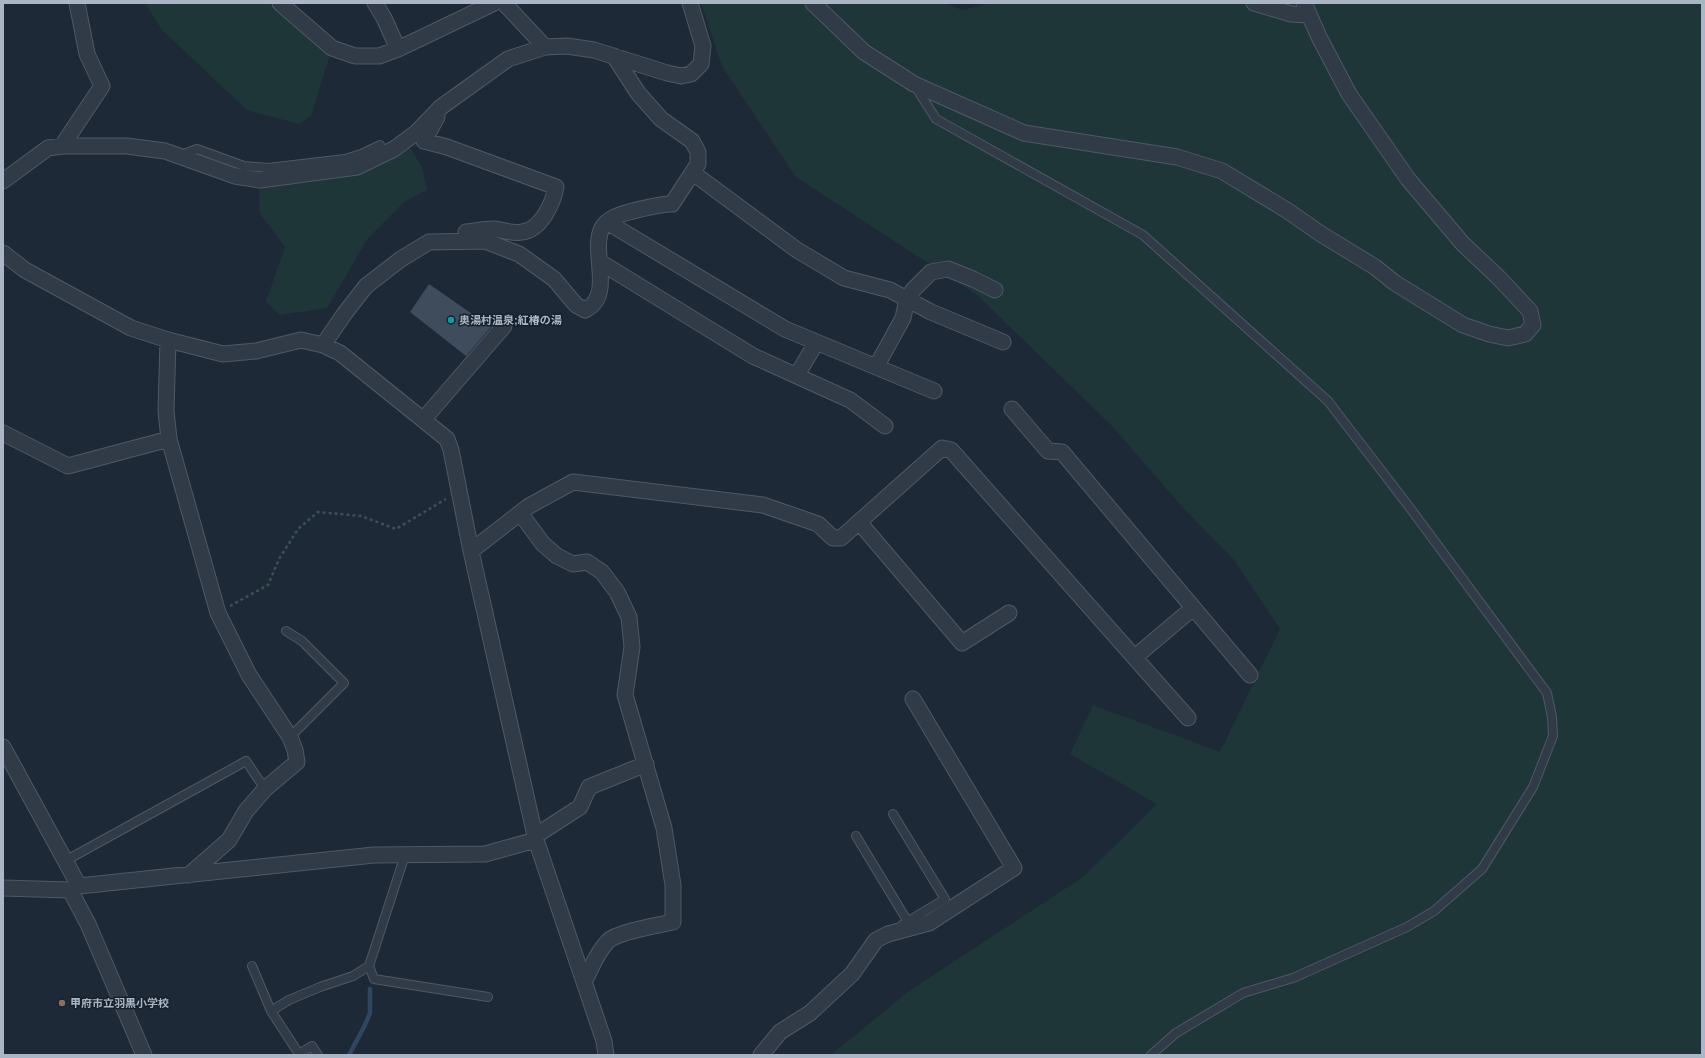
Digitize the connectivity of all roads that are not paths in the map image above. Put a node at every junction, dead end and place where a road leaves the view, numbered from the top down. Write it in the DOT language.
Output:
graph roads {
  1 [pos="77,3"];
  2 [pos="280,3"];
  3 [pos="375,3"];
  4 [pos="494,3"];
  5 [pos="504,3"];
  6 [pos="690,3"];
  7 [pos="813,3"];
  8 [pos="1254,3"];
  9 [pos="1306,9"];
  10 [pos="545,47"];
  11 [pos="398,49"];
  12 [pos="614,56"];
  13 [pos="914,84"];
  14 [pos="441,107"];
  15 [pos="380,145"];
  16 [pos="62,146"];
  17 [pos="181,156"];
  18 [pos="693,172"];
  19 [pos="3,181"];
  20 [pos="607,222"];
  21 [pos="429,242"];
  22 [pos="3,253"];
  23 [pos="600,262"];
  24 [pos="995,290"];
  25 [pos="907,299"];
  26 [pos="504,326"];
  27 [pos="168,340"];
  28 [pos="1003,342"];
  29 [pos="816,343"];
  30 [pos="323,345"];
  31 [pos="876,367"];
  32 [pos="797,375"];
  33 [pos="934,391"];
  34 [pos="1012,409"];
  35 [pos="423,420"];
  36 [pos="886,426"];
  37 [pos="3,434"];
  38 [pos="169,439"];
  39 [pos="520,513"];
  40 [pos="859,522"];
  41 [pos="471,551"];
  42 [pos="1193,608"];
  43 [pos="1009,613"];
  44 [pos="286,631"];
  45 [pos="1135,658"];
  46 [pos="1250,675"];
  47 [pos="914,699"];
  48 [pos="1188,718"];
  49 [pos="290,737"];
  50 [pos="3,747"];
  51 [pos="646,764"];
  52 [pos="265,790"];
  53 [pos="893,814"];
  54 [pos="856,836"];
  55 [pos="536,838"];
  56 [pos="405,855"];
  57 [pos="65,861"];
  58 [pos="189,875"];
  59 [pos="3,888"];
  60 [pos="74,888"];
  61 [pos="908,922"];
  62 [pos="888,934"];
  63 [pos="252,966"];
  64 [pos="369,966"];
  65 [pos="584,982"];
  66 [pos="488,997"];
  67 [pos="271,1011"];
  68 [pos="144,1055"];
  69 [pos="318,1055"];
  70 [pos="606,1055"];
  71 [pos="761,1055"];
  72 [pos="1151,1055"];
  1 -- 16 [label="street"];
  2 -- 11 [label="street"];
  3 -- 11 [label="street"];
  4 -- 11 [label="street"];
  5 -- 10 [label="street"];
  6 -- 12 [label="street"];
  7 -- 13 [label="street"];
  8 -- 9 [label="street"];
  9 -- 13 [label="street"];
  10 -- 12 [label="street"];
  10 -- 14 [label="street"];
  12 -- 18 [label="street"];
  13 -- 72 [label="lane"];
  14 -- 17 [label="street"];
  14 -- 21 [label="street"];
  15 -- 17 [label="lane"];
  16 -- 17 [label="street"];
  16 -- 19 [label="street"];
  18 -- 20 [label="street"];
  18 -- 25 [label="street"];
  20 -- 23 [label="street"];
  20 -- 29 [label="street"];
  21 -- 23 [label="street"];
  21 -- 30 [label="street"];
  22 -- 27 [label="street"];
  23 -- 32 [label="street"];
  24 -- 25 [label="street"];
  25 -- 28 [label="street"];
  25 -- 31 [label="street"];
  26 -- 35 [label="street"];
  27 -- 30 [label="street"];
  27 -- 38 [label="street"];
  29 -- 31 [label="street"];
  29 -- 32 [label="street"];
  30 -- 35 [label="street"];
  31 -- 33 [label="street"];
  32 -- 36 [label="street"];
  34 -- 42 [label="street"];
  35 -- 41 [label="street"];
  37 -- 38 [label="street"];
  38 -- 49 [label="street"];
  39 -- 40 [label="street"];
  39 -- 41 [label="street"];
  39 -- 51 [label="street"];
  40 -- 43 [label="street"];
  40 -- 45 [label="street"];
  41 -- 55 [label="street"];
  42 -- 45 [label="street"];
  42 -- 46 [label="street"];
  44 -- 49 [label="lane"];
  45 -- 48 [label="street"];
  47 -- 62 [label="street"];
  49 -- 52 [label="street"];
  50 -- 57 [label="street"];
  51 -- 55 [label="street"];
  51 -- 65 [label="street"];
  52 -- 57 [label="lane"];
  52 -- 58 [label="street"];
  53 -- 61 [label="lane"];
  54 -- 61 [label="lane"];
  55 -- 56 [label="street"];
  55 -- 65 [label="street"];
  56 -- 58 [label="street"];
  56 -- 64 [label="lane"];
  57 -- 60 [label="street"];
  58 -- 60 [label="street"];
  59 -- 60 [label="street"];
  60 -- 68 [label="street"];
  61 -- 62 [label="lane"];
  62 -- 71 [label="street"];
  63 -- 67 [label="lane"];
  64 -- 66 [label="lane"];
  64 -- 67 [label="lane"];
  65 -- 70 [label="street"];
  67 -- 69 [label="lane"];
}
